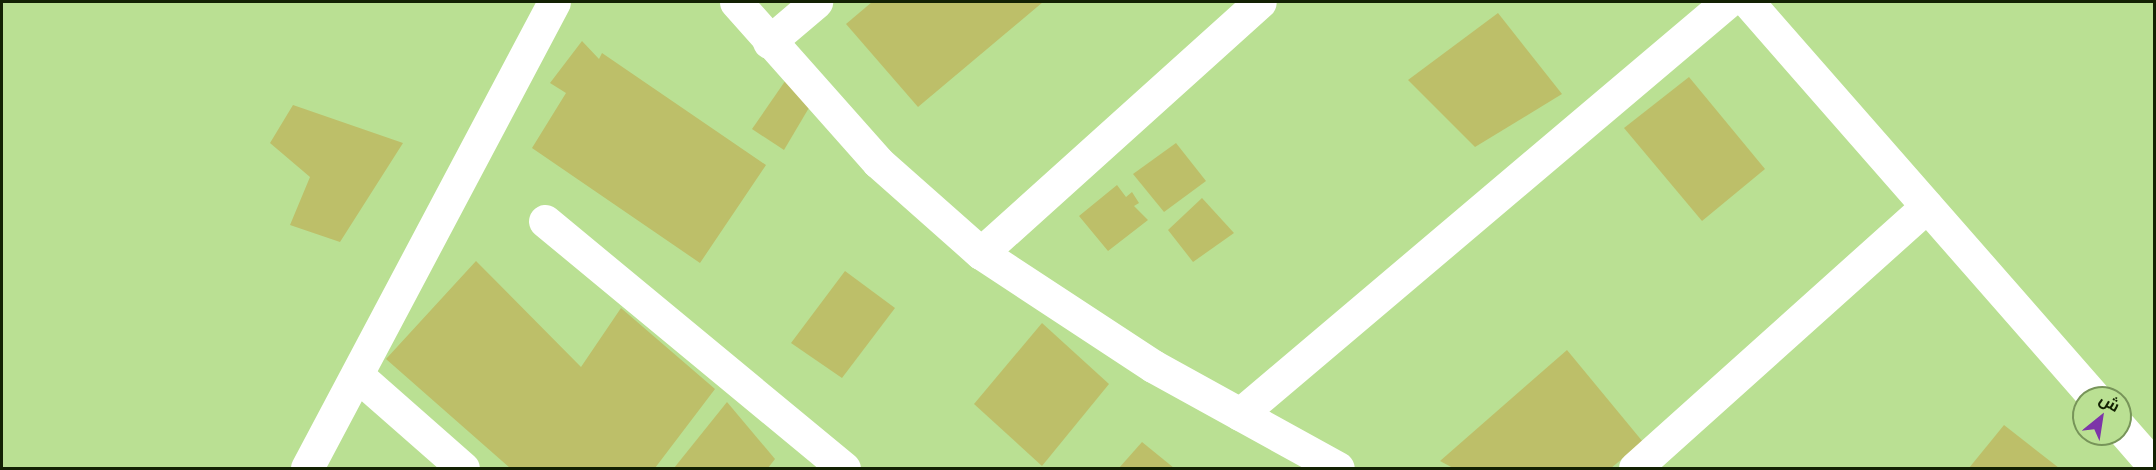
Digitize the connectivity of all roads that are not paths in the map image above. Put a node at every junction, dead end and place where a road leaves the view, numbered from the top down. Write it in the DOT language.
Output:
graph roads {
  1 [pos="554,2"];
  2 [pos="736,2"];
  3 [pos="816,2"];
  4 [pos="1260,2"];
  5 [pos="1727,2"];
  6 [pos="1748,2"];
  7 [pos="769,42"];
  8 [pos="1927,206"];
  9 [pos="545,221"];
  10 [pos="981,253"];
  11 [pos="357,375"];
  12 [pos="2084,386"];
  13 [pos="1240,414"];
  14 [pos="2132,441"];
  15 [pos="2154,466"];
  16 [pos="307,468"];
  17 [pos="463,468"];
  18 [pos="844,468"];
  19 [pos="1338,468"];
  20 [pos="1635,468"];
  1 -- 11 [label="street"];
  2 -- 7 [label="street"];
  3 -- 7 [label="street"];
  4 -- 10 [label="street"];
  5 -- 13 [label="street"];
  6 -- 8 [label="street"];
  7 -- 10 [label="street"];
  8 -- 12 [label="street"];
  8 -- 20 [label="street"];
  9 -- 18 [label="street"];
  10 -- 13 [label="street"];
  11 -- 16 [label="street"];
  11 -- 17 [label="street"];
  13 -- 19 [label="street"];
  14 -- 15 [label="street"];
}
